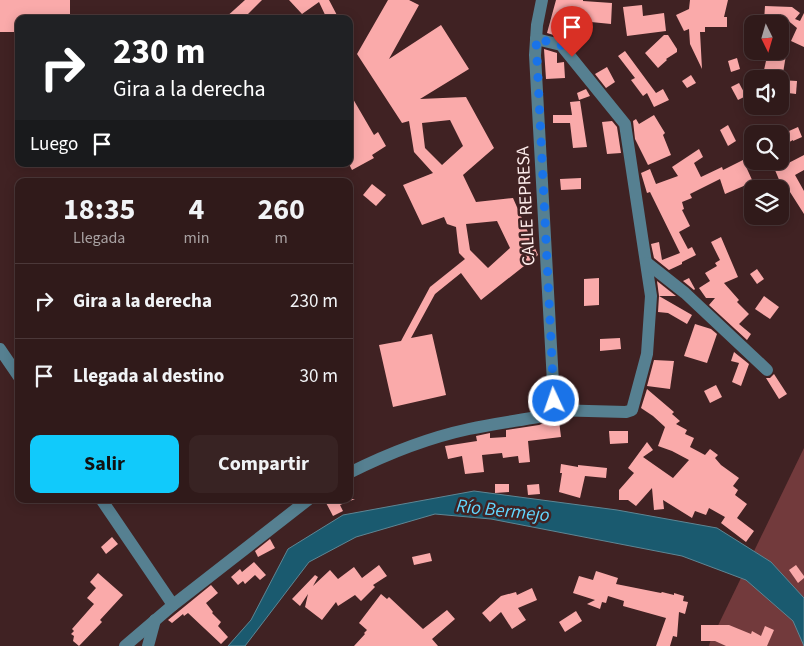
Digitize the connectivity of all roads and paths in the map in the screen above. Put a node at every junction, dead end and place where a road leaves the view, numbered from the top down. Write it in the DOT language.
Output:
graph roads {
  1 [pos="542,0"];
  2 [pos="536,39"];
  3 [pos="647,263"];
  4 [pos="0,349"];
  5 [pos="767,370"];
  6 [pos="15,371"];
  7 [pos="551,410"];
  8 [pos="353,471"];
  9 [pos="104,503"];
  10 [pos="304,503"];
  11 [pos="173,604"];
  12 [pos="155,620"];
  13 [pos="125,646"];
  14 [pos="148,646"];
  1 -- 2 [label="street, CALLE REPRESA"];
  2 -- 3 [label="street"];
  2 -- 7 [label="street, CALLE REPRESA"];
  3 -- 5 [label="street"];
  3 -- 7 [label="street"];
  4 -- 6 [label="street"];
  7 -- 8 [label="street"];
  9 -- 11 [label="street"];
  10 -- 11 [label="street"];
  11 -- 12 [label="street"];
  12 -- 13 [label="street"];
  12 -- 14 [label="street"];
}
